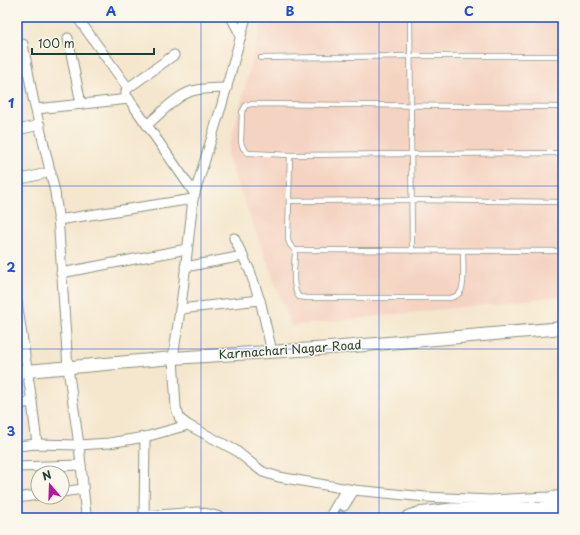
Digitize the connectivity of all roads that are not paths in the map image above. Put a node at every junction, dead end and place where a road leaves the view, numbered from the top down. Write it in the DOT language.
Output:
graph roads {
  1 [pos="231,17"];
  2 [pos="246,17"];
  3 [pos="410,17"];
  4 [pos="81,18"];
  5 [pos="241,36"];
  6 [pos="68,38"];
  7 [pos="23,44"];
  8 [pos="174,55"];
  9 [pos="410,56"];
  10 [pos="563,56"];
  11 [pos="261,58"];
  12 [pos="128,88"];
  13 [pos="227,88"];
  14 [pos="129,99"];
  15 [pos="81,104"];
  16 [pos="411,106"];
  17 [pos="563,108"];
  18 [pos="36,109"];
  19 [pos="40,125"];
  20 [pos="147,125"];
  21 [pos="17,130"];
  22 [pos="563,153"];
  23 [pos="412,154"];
  24 [pos="290,155"];
  25 [pos="51,172"];
  26 [pos="17,180"];
  27 [pos="194,196"];
  28 [pos="412,200"];
  29 [pos="289,201"];
  30 [pos="563,202"];
  31 [pos="58,220"];
  32 [pos="234,238"];
  33 [pos="187,249"];
  34 [pos="295,250"];
  35 [pos="412,251"];
  36 [pos="463,251"];
  37 [pos="563,251"];
  38 [pos="243,256"];
  39 [pos="185,267"];
  40 [pos="61,273"];
  41 [pos="260,300"];
  42 [pos="17,302"];
  43 [pos="180,309"];
  44 [pos="563,328"];
  45 [pos="272,352"];
  46 [pos="173,358"];
  47 [pos="68,368"];
  48 [pos="22,372"];
  49 [pos="32,402"];
  50 [pos="17,404"];
  51 [pos="188,425"];
  52 [pos="145,437"];
  53 [pos="37,444"];
  54 [pos="79,445"];
  55 [pos="17,446"];
  56 [pos="81,465"];
  57 [pos="17,467"];
  58 [pos="83,489"];
  59 [pos="350,489"];
  60 [pos="70,491"];
  61 [pos="563,495"];
  62 [pos="30,496"];
  63 [pos="17,498"];
  64 [pos="563,505"];
  65 [pos="344,506"];
  66 [pos="86,515"];
  67 [pos="144,517"];
  68 [pos="223,518"];
  69 [pos="329,518"];
  70 [pos="409,518"];
  1 -- 5 [label="street"];
  2 -- 5 [label="street"];
  3 -- 9 [label="lane"];
  4 -- 12 [label="street"];
  5 -- 13 [label="street"];
  6 -- 15 [label="street"];
  7 -- 18 [label="street"];
  8 -- 12 [label="street"];
  9 -- 10 [label="lane"];
  9 -- 11 [label="lane"];
  9 -- 16 [label="lane"];
  12 -- 14 [label="street"];
  13 -- 20 [label="street"];
  13 -- 27 [label="street"];
  14 -- 15 [label="street"];
  14 -- 20 [label="street"];
  15 -- 18 [label="street"];
  16 -- 17 [label="lane"];
  16 -- 23 [label="lane"];
  16 -- 24 [label="lane"];
  18 -- 19 [label="street"];
  19 -- 21 [label="street"];
  19 -- 25 [label="street"];
  20 -- 27 [label="street"];
  22 -- 23 [label="lane"];
  23 -- 24 [label="lane"];
  23 -- 28 [label="lane"];
  24 -- 29 [label="lane"];
  25 -- 26 [label="street"];
  25 -- 31 [label="street"];
  27 -- 31 [label="street"];
  27 -- 33 [label="street"];
  28 -- 29 [label="lane"];
  28 -- 30 [label="lane"];
  28 -- 35 [label="lane"];
  29 -- 34 [label="lane"];
  31 -- 40 [label="street"];
  32 -- 38 [label="street"];
  33 -- 39 [label="street"];
  33 -- 40 [label="street"];
  34 -- 35 [label="lane"];
  34 -- 36 [label="lane"];
  35 -- 36 [label="lane"];
  36 -- 37 [label="lane"];
  38 -- 39 [label="street"];
  38 -- 41 [label="street"];
  39 -- 43 [label="street"];
  40 -- 47 [label="street"];
  41 -- 43 [label="street"];
  41 -- 45 [label="street"];
  42 -- 48 [label="street"];
  43 -- 46 [label="street"];
  44 -- 45 [label="street, Karmachari Nagar Road"];
  45 -- 46 [label="street, Karmachari Nagar Road"];
  46 -- 47 [label="street, Karmachari Nagar Road"];
  46 -- 51 [label="street"];
  47 -- 48 [label="street, Karmachari Nagar Road"];
  47 -- 54 [label="street"];
  48 -- 49 [label="street"];
  49 -- 50 [label="street"];
  49 -- 53 [label="street"];
  51 -- 52 [label="street"];
  51 -- 59 [label="street"];
  52 -- 54 [label="street"];
  52 -- 67 [label="street"];
  53 -- 54 [label="street"];
  53 -- 55 [label="street"];
  54 -- 56 [label="street"];
  56 -- 57 [label="street"];
  56 -- 58 [label="street"];
  58 -- 60 [label="street"];
  58 -- 66 [label="street"];
  59 -- 61 [label="street"];
  59 -- 65 [label="street"];
  59 -- 69 [label="street"];
  62 -- 63 [label="street"];
  64 -- 70 [label="main road"];
  67 -- 68 [label="street"];
}
